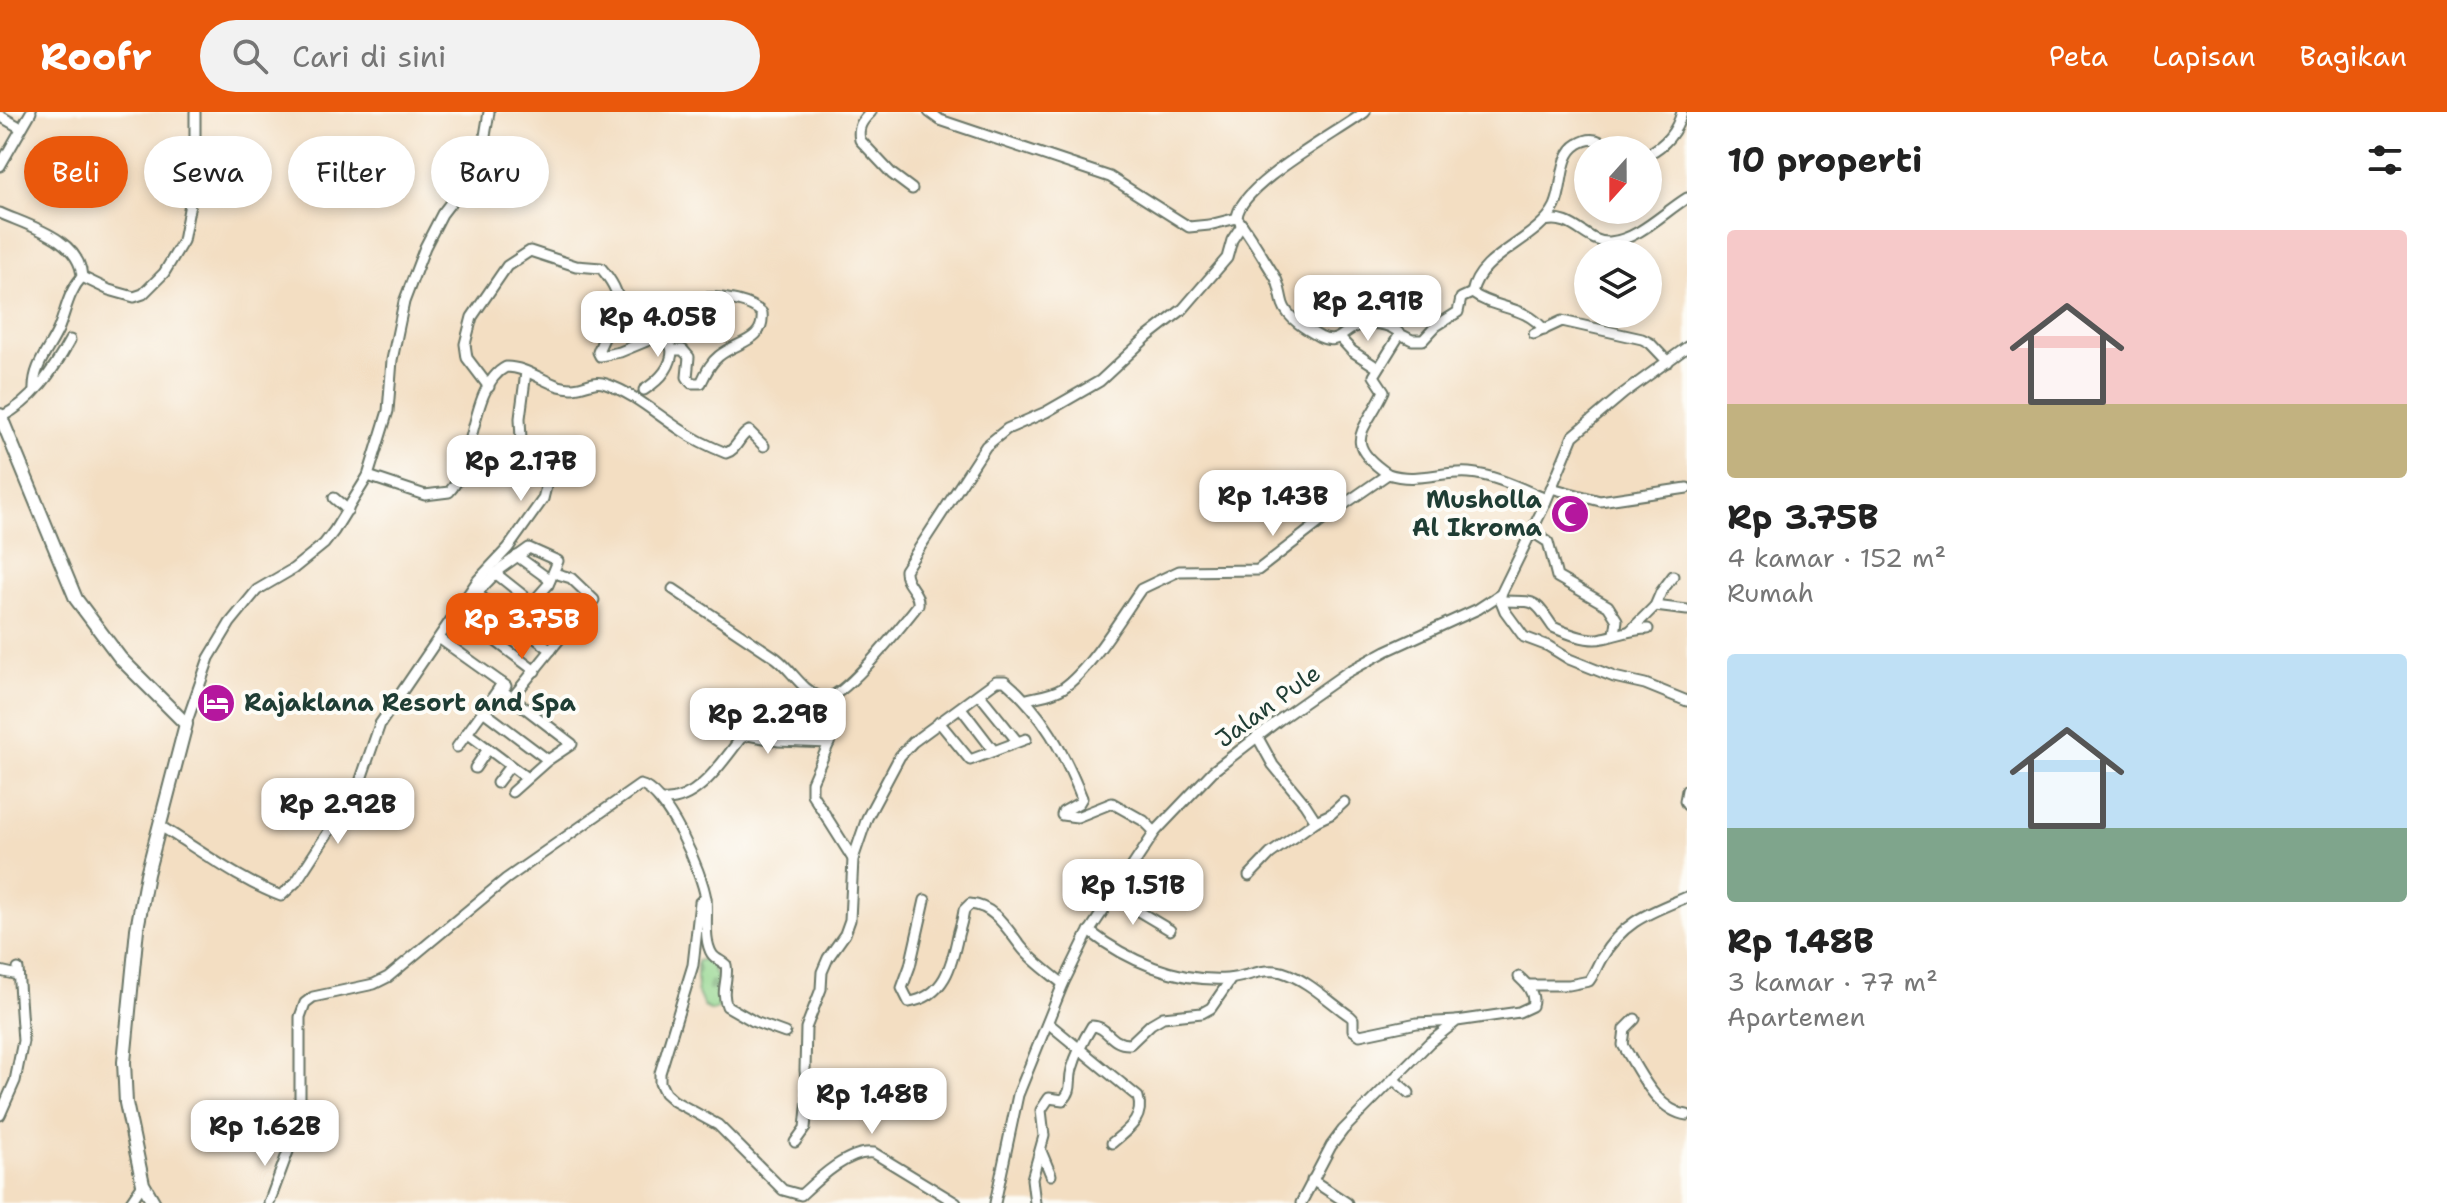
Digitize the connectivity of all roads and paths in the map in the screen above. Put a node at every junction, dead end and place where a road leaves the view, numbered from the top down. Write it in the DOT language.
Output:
graph roads {
  1 [pos="31,112"];
  2 [pos="195,112"];
  3 [pos="489,112"];
  4 [pos="871,112"];
  5 [pos="929,112"];
  6 [pos="1365,112"];
  7 [pos="1682,112"];
  8 [pos="0,116"];
  9 [pos="21,128"];
  10 [pos="1574,147"];
  11 [pos="1662,147"];
  12 [pos="0,166"];
  13 [pos="912,189"];
  14 [pos="1687,198"];
  15 [pos="0,213"];
  16 [pos="1239,221"];
  17 [pos="1543,221"];
  18 [pos="82,277"];
  19 [pos="1472,293"];
  20 [pos="666,333"];
  21 [pos="1400,334"];
  22 [pos="1340,338"];
  23 [pos="70,340"];
  24 [pos="1687,347"];
  25 [pos="672,350"];
  26 [pos="1668,362"];
  27 [pos="1378,368"];
  28 [pos="526,372"];
  29 [pos="489,387"];
  30 [pos="34,390"];
  31 [pos="644,390"];
  32 [pos="0,416"];
  33 [pos="764,446"];
  34 [pos="1388,474"];
  35 [pos="368,476"];
  36 [pos="1551,488"];
  37 [pos="1687,488"];
  38 [pos="334,498"];
  39 [pos="1546,499"];
  40 [pos="348,510"];
  41 [pos="1530,535"];
  42 [pos="517,556"];
  43 [pos="495,573"];
  44 [pos="552,576"];
  45 [pos="1673,576"];
  46 [pos="673,589"];
  47 [pos="476,593"];
  48 [pos="1501,598"];
  49 [pos="594,600"];
  50 [pos="533,602"];
  51 [pos="1655,606"];
  52 [pos="1687,610"];
  53 [pos="460,614"];
  54 [pos="1648,629"];
  55 [pos="1631,630"];
  56 [pos="1615,634"];
  57 [pos="443,636"];
  58 [pos="551,650"];
  59 [pos="535,671"];
  60 [pos="500,686"];
  61 [pos="979,694"];
  62 [pos="513,696"];
  63 [pos="830,699"];
  64 [pos="1027,699"];
  65 [pos="1687,701"];
  66 [pos="961,708"];
  67 [pos="483,711"];
  68 [pos="939,722"];
  69 [pos="186,724"];
  70 [pos="467,733"];
  71 [pos="1257,736"];
  72 [pos="829,743"];
  73 [pos="457,747"];
  74 [pos="488,749"];
  75 [pos="994,751"];
  76 [pos="548,760"];
  77 [pos="510,766"];
  78 [pos="475,768"];
  79 [pos="527,778"];
  80 [pos="497,783"];
  81 [pos="1687,790"];
  82 [pos="512,792"];
  83 [pos="662,800"];
  84 [pos="1344,802"];
  85 [pos="1687,805"];
  86 [pos="1316,821"];
  87 [pos="160,826"];
  88 [pos="1155,832"];
  89 [pos="853,859"];
  90 [pos="1249,876"];
  91 [pos="1113,896"];
  92 [pos="1687,897"];
  93 [pos="706,898"];
  94 [pos="925,900"];
  95 [pos="1170,930"];
  96 [pos="1089,931"];
  97 [pos="0,971"];
  98 [pos="1519,977"];
  99 [pos="1231,979"];
  100 [pos="1063,984"];
  101 [pos="1528,985"];
  102 [pos="1635,1019"];
  103 [pos="1457,1021"];
  104 [pos="1048,1023"];
  105 [pos="785,1033"];
  106 [pos="1080,1049"];
  107 [pos="1394,1080"];
  108 [pos="1409,1093"];
  109 [pos="0,1115"];
  110 [pos="1687,1115"];
  111 [pos="795,1142"];
  112 [pos="1112,1143"];
  113 [pos="1041,1151"];
  114 [pos="1051,1175"];
  115 [pos="1312,1180"];
  116 [pos="143,1184"];
  117 [pos="130,1203"];
  118 [pos="154,1203"];
  119 [pos="269,1203"];
  120 [pos="956,1203"];
  121 [pos="995,1203"];
  122 [pos="1035,1203"];
  123 [pos="1301,1203"];
  124 [pos="1347,1203"];
  1 -- 9 [label="street"];
  2 -- 18 [label="street"];
  3 -- 35 [label="street"];
  4 -- 13 [label="street"];
  5 -- 16 [label="street"];
  6 -- 16 [label="street"];
  7 -- 11 [label="street"];
  8 -- 9 [label="street"];
  9 -- 12 [label="street"];
  10 -- 17 [label="street"];
  14 -- 17 [label="street"];
  15 -- 18 [label="street"];
  16 -- 22 [label="street"];
  16 -- 63 [label="street"];
  17 -- 19 [label="street"];
  18 -- 30 [label="street"];
  19 -- 21 [label="street"];
  19 -- 26 [label="street"];
  20 -- 25 [label="street"];
  20 -- 25 [label="street"];
  20 -- 29 [label="street"];
  21 -- 22 [label="street"];
  21 -- 27 [label="street"];
  22 -- 27 [label="street"];
  23 -- 30 [label="street"];
  24 -- 26 [label="street"];
  25 -- 31 [label="street"];
  26 -- 36 [label="street"];
  27 -- 34 [label="street"];
  28 -- 29 [label="street"];
  28 -- 33 [label="street"];
  28 -- 57 [label="street"];
  29 -- 35 [label="street"];
  30 -- 32 [label="street"];
  32 -- 69 [label="main road"];
  34 -- 39 [label="street"];
  34 -- 64 [label="street"];
  35 -- 40 [label="street"];
  36 -- 37 [label="street"];
  36 -- 39 [label="street"];
  38 -- 40 [label="street"];
  39 -- 41 [label="street"];
  40 -- 69 [label="street"];
  41 -- 48 [label="street"];
  41 -- 56 [label="street"];
  42 -- 43 [label="street"];
  42 -- 44 [label="street"];
  42 -- 44 [label="street"];
  43 -- 47 [label="street"];
  43 -- 50 [label="street"];
  44 -- 49 [label="street"];
  44 -- 50 [label="street"];
  45 -- 51 [label="street"];
  46 -- 63 [label="street"];
  47 -- 53 [label="street"];
  47 -- 58 [label="street"];
  48 -- 56 [label="street"];
  48 -- 65 [label="street"];
  48 -- 71 [label="street, Jalan Pule"];
  50 -- 58 [label="street"];
  51 -- 52 [label="street"];
  51 -- 55 [label="street"];
  53 -- 57 [label="street"];
  53 -- 59 [label="street"];
  54 -- 55 [label="street"];
  55 -- 56 [label="street"];
  57 -- 60 [label="street"];
  57 -- 87 [label="street"];
  58 -- 59 [label="street"];
  59 -- 62 [label="street"];
  60 -- 62 [label="street"];
  60 -- 67 [label="street"];
  61 -- 64 [label="street"];
  61 -- 66 [label="street"];
  61 -- 75 [label="street"];
  62 -- 76 [label="street"];
  63 -- 72 [label="street"];
  64 -- 88 [label="street"];
  66 -- 68 [label="street"];
  66 -- 75 [label="street"];
  67 -- 70 [label="street"];
  67 -- 76 [label="street"];
  68 -- 75 [label="street"];
  68 -- 89 [label="street"];
  69 -- 87 [label="main road"];
  70 -- 73 [label="street"];
  70 -- 74 [label="street"];
  71 -- 86 [label="street"];
  71 -- 88 [label="street, Jalan Pule"];
  72 -- 83 [label="street"];
  72 -- 89 [label="street"];
  74 -- 77 [label="street"];
  74 -- 78 [label="street"];
  76 -- 79 [label="street"];
  77 -- 79 [label="street"];
  77 -- 80 [label="street"];
  79 -- 82 [label="street"];
  81 -- 85 [label="street"];
  83 -- 93 [label="street"];
  83 -- 119 [label="street"];
  84 -- 86 [label="street"];
  86 -- 90 [label="street"];
  87 -- 116 [label="main road"];
  88 -- 91 [label="street, Jalan Pule"];
  89 -- 111 [label="street"];
  91 -- 95 [label="street"];
  91 -- 96 [label="street, Jalan Pule"];
  92 -- 101 [label="street"];
  93 -- 105 [label="street"];
  93 -- 120 [label="street"];
  94 -- 100 [label="street"];
  96 -- 99 [label="street"];
  96 -- 100 [label="street, Jalan Pule"];
  97 -- 109 [label="street"];
  98 -- 101 [label="street"];
  99 -- 103 [label="street"];
  99 -- 106 [label="street"];
  100 -- 104 [label="street, Jalan Pule"];
  101 -- 103 [label="street"];
  102 -- 110 [label="street"];
  103 -- 107 [label="street"];
  104 -- 106 [label="street"];
  104 -- 121 [label="street, Jalan Pule"];
  106 -- 112 [label="street"];
  106 -- 113 [label="street"];
  107 -- 108 [label="street"];
  107 -- 115 [label="street"];
  113 -- 114 [label="street"];
  113 -- 122 [label="street"];
  115 -- 123 [label="street"];
  115 -- 124 [label="street"];
  116 -- 117 [label="street"];
  116 -- 118 [label="main road"];
}
